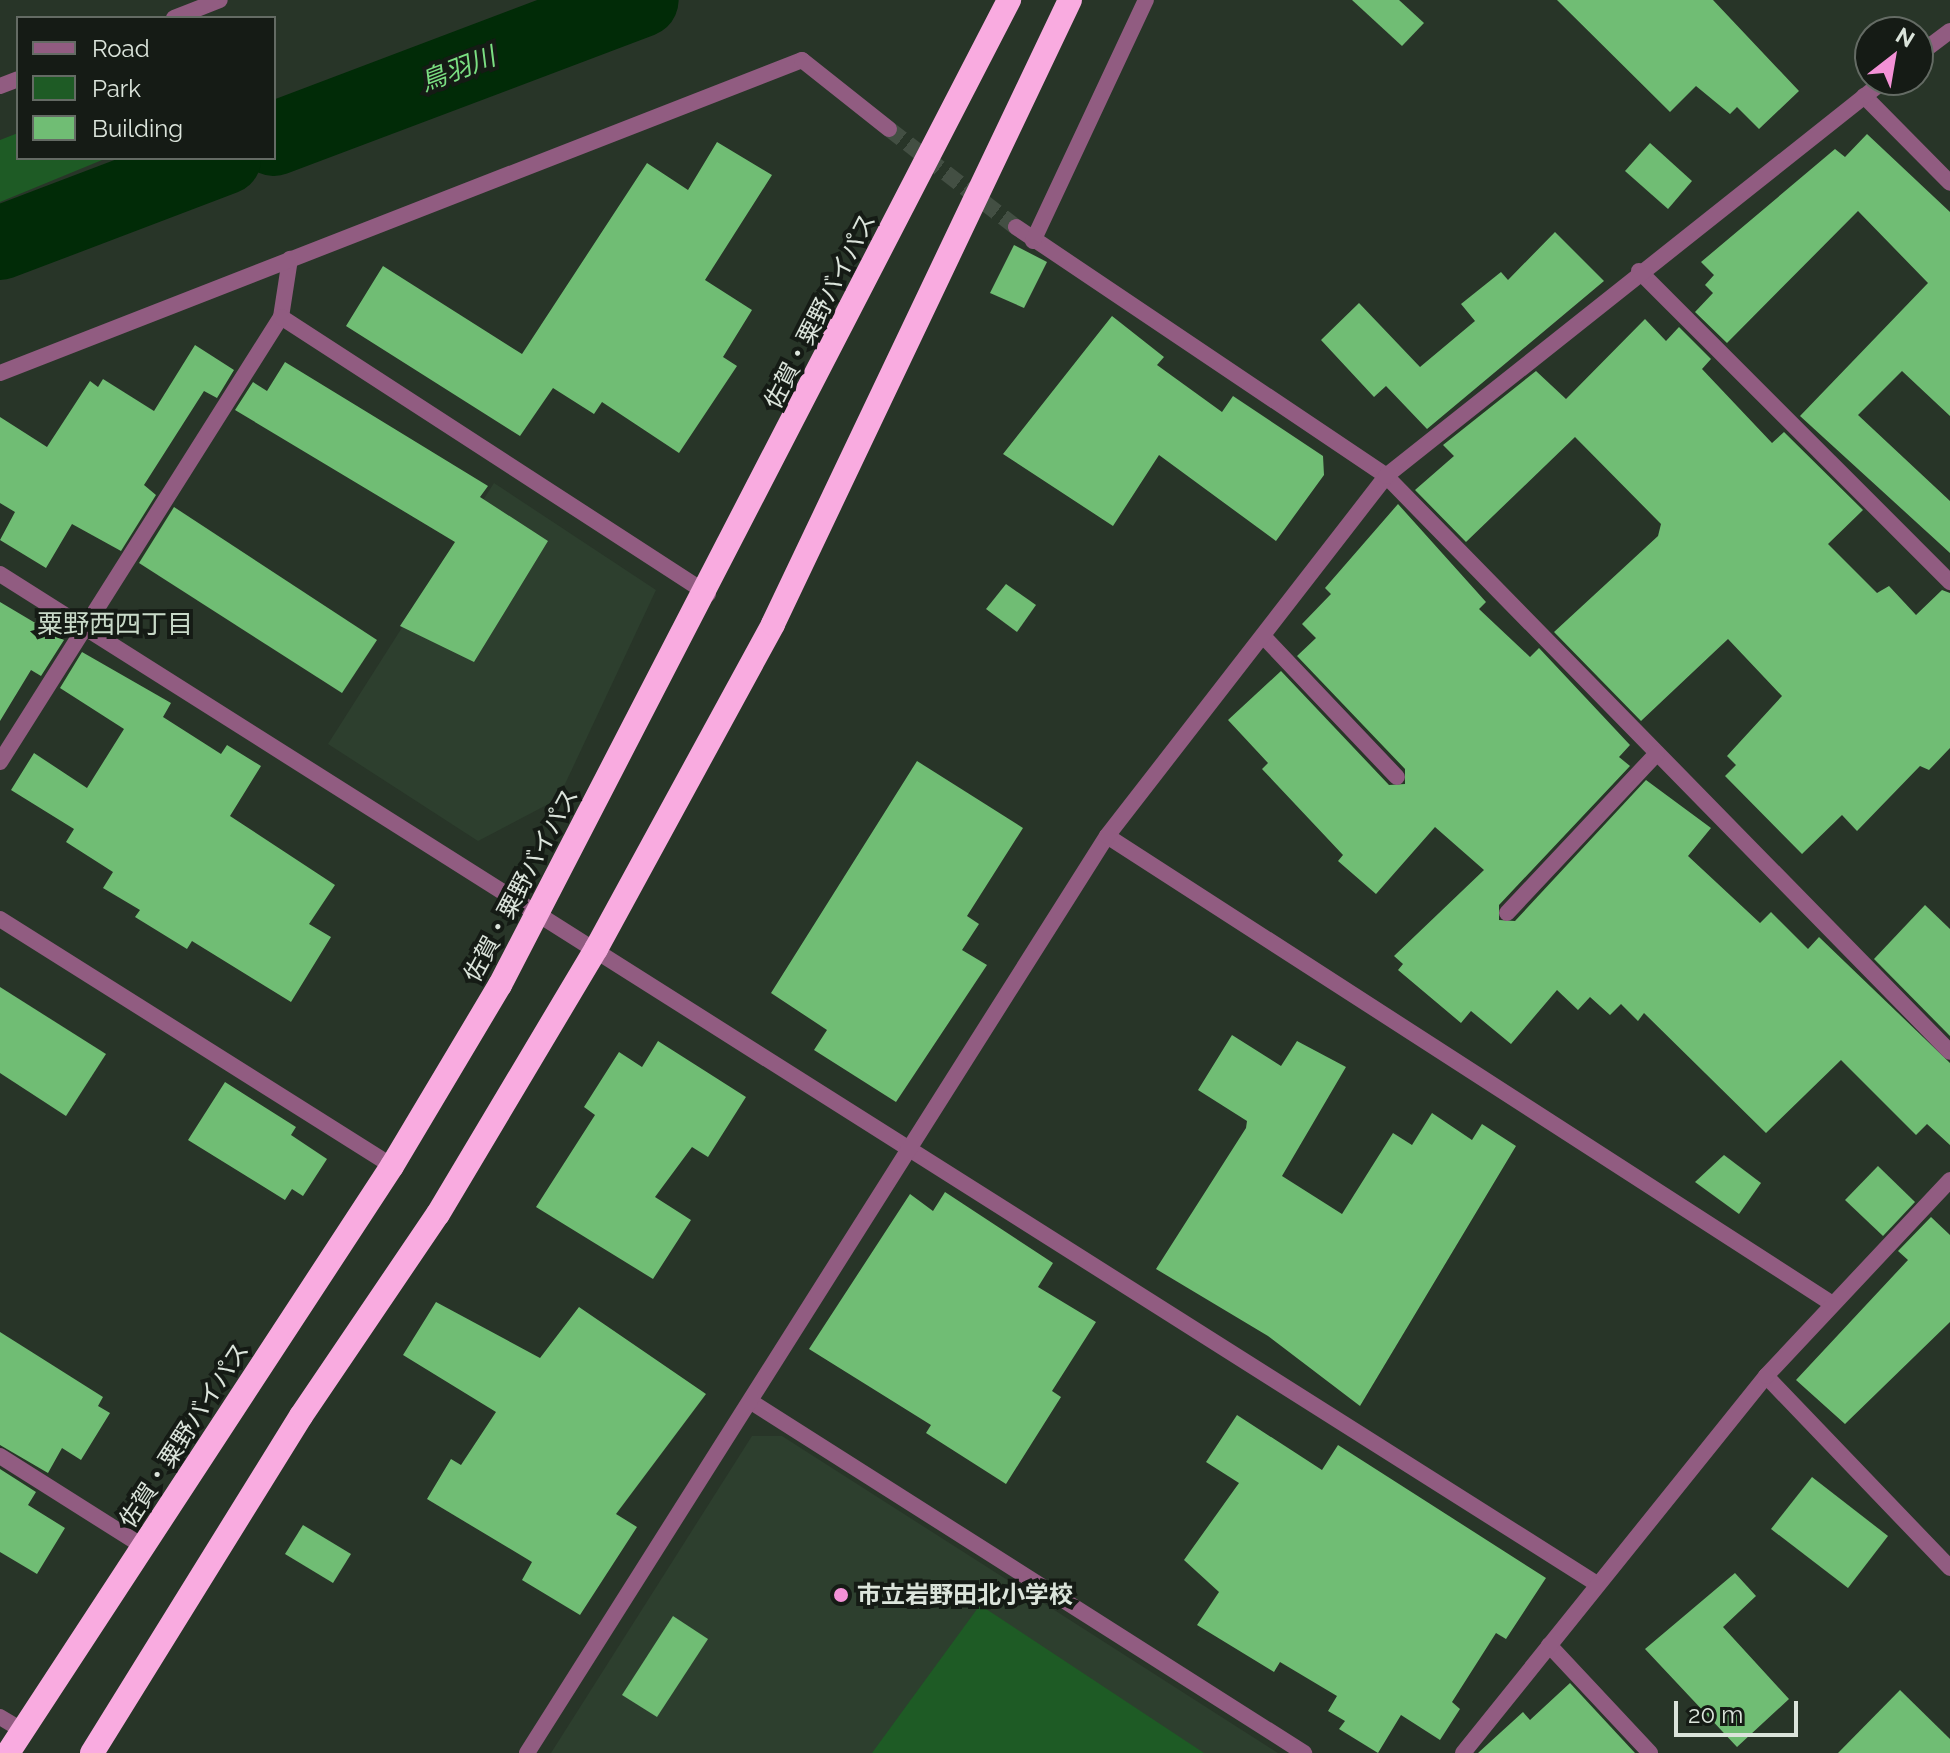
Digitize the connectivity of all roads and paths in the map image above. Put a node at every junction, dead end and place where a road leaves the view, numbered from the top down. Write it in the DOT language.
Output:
graph roads {
  1 [pos="220,0"];
  2 [pos="1009,0"];
  3 [pos="1070,0"];
  4 [pos="1146,0"];
  5 [pos="179,16"];
  6 [pos="1864,96"];
  7 [pos="889,129"];
  8 [pos="1950,183"];
  9 [pos="1016,227"];
  10 [pos="1033,241"];
  11 [pos="290,259"];
  12 [pos="1639,271"];
  13 [pos="281,317"];
  14 [pos="0,373"];
  15 [pos="1386,476"];
  16 [pos="0,574"];
  17 [pos="1950,582"];
  18 [pos="708,594"];
  19 [pos="87,624"];
  20 [pos="1264,637"];
  21 [pos="1657,753"];
  22 [pos="0,762"];
  23 [pos="1397,777"];
  24 [pos="1107,836"];
  25 [pos="539,912"];
  26 [pos="1507,913"];
  27 [pos="0,919"];
  28 [pos="596,949"];
  29 [pos="1950,1052"];
  30 [pos="907,1147"];
  31 [pos="392,1166"];
  32 [pos="1950,1180"];
  33 [pos="1831,1303"];
  34 [pos="1766,1376"];
  35 [pos="753,1403"];
  36 [pos="0,1456"];
  37 [pos="144,1547"];
  38 [pos="1950,1568"];
  39 [pos="1597,1584"];
  40 [pos="1549,1645"];
  41 [pos="0,1717"];
  42 [pos="23,1731"];
  43 [pos="8,1753"];
  44 [pos="92,1753"];
  45 [pos="527,1753"];
  46 [pos="1304,1753"];
  47 [pos="1463,1753"];
  48 [pos="1650,1753"];
  1 -- 5 [label="street"];
  2 -- 18 [label="highway, 佐賀・粟野バイパス"];
  3 -- 28 [label="highway"];
  4 -- 10 [label="street"];
  6 -- 8 [label="street"];
  6 -- 12 [label="street"];
  7 -- 11 [label="street"];
  9 -- 10 [label="street"];
  10 -- 15 [label="street"];
  11 -- 13 [label="street"];
  11 -- 14 [label="street"];
  12 -- 15 [label="street"];
  12 -- 17 [label="street"];
  13 -- 18 [label="street"];
  13 -- 19 [label="street"];
  15 -- 20 [label="street"];
  15 -- 21 [label="street"];
  16 -- 19 [label="street"];
  18 -- 25 [label="highway, 佐賀・粟野バイパス"];
  19 -- 22 [label="street"];
  19 -- 25 [label="street"];
  20 -- 23 [label="street"];
  20 -- 24 [label="street"];
  21 -- 26 [label="street"];
  21 -- 29 [label="street"];
  24 -- 30 [label="street"];
  24 -- 33 [label="street"];
  25 -- 28 [label="street"];
  25 -- 31 [label="highway, 佐賀・粟野バイパス"];
  27 -- 31 [label="street"];
  28 -- 30 [label="street"];
  28 -- 44 [label="highway"];
  30 -- 35 [label="street"];
  30 -- 39 [label="street"];
  31 -- 37 [label="highway, 佐賀・粟野バイパス"];
  32 -- 33 [label="street"];
  33 -- 34 [label="street"];
  34 -- 38 [label="street"];
  34 -- 39 [label="street"];
  35 -- 45 [label="street"];
  35 -- 46 [label="street"];
  36 -- 37 [label="street"];
  37 -- 42 [label="highway, 佐賀・粟野バイパス"];
  39 -- 40 [label="street"];
  40 -- 47 [label="street"];
  40 -- 48 [label="street"];
  41 -- 42 [label="street"];
  42 -- 43 [label="highway, 佐賀・粟野バイパス"];
}
